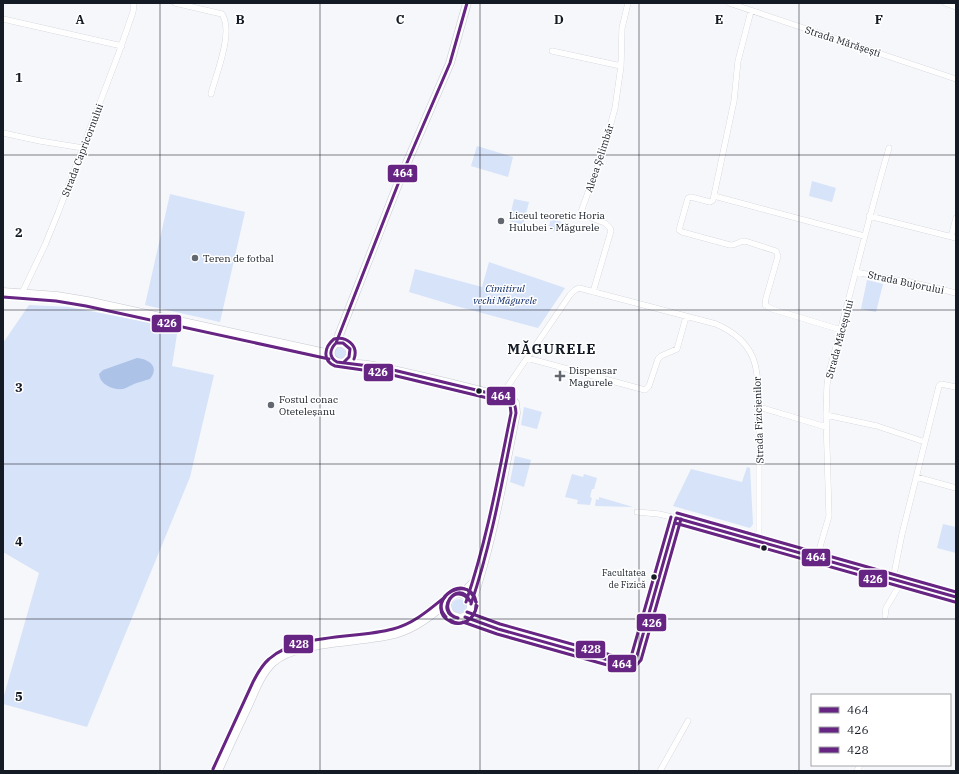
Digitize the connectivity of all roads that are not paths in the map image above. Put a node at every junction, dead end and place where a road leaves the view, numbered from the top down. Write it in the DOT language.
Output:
graph roads {
  1 [pos="175,3"];
  2 [pos="467,3"];
  3 [pos="628,3"];
  4 [pos="729,3"];
  5 [pos="945,3"];
  6 [pos="135,4"];
  7 [pos="956,7"];
  8 [pos="751,11"];
  9 [pos="3,19"];
  10 [pos="122,46"];
  11 [pos="552,51"];
  12 [pos="621,66"];
  13 [pos="956,79"];
  14 [pos="211,94"];
  15 [pos="3,133"];
  16 [pos="83,148"];
  17 [pos="889,148"];
  18 [pos="714,196"];
  19 [pos="869,216"];
  20 [pos="956,218"];
  21 [pos="864,236"];
  22 [pos="954,238"];
  23 [pos="856,272"];
  24 [pos="3,292"];
  25 [pos="593,292"];
  26 [pos="22,293"];
  27 [pos="956,293"];
  28 [pos="686,317"];
  29 [pos="343,327"];
  30 [pos="841,330"];
  31 [pos="336,343"];
  32 [pos="345,344"];
  33 [pos="350,351"];
  34 [pos="330,354"];
  35 [pos="527,358"];
  36 [pos="344,362"];
  37 [pos="369,365"];
  38 [pos="956,387"];
  39 [pos="501,396"];
  40 [pos="759,407"];
  41 [pos="826,415"];
  42 [pos="826,427"];
  43 [pos="925,442"];
  44 [pos="916,477"];
  45 [pos="956,488"];
  46 [pos="637,512"];
  47 [pos="676,518"];
  48 [pos="759,541"];
  49 [pos="817,557"];
  50 [pos="482,574"];
  51 [pos="893,579"];
  52 [pos="902,581"];
  53 [pos="462,594"];
  54 [pos="956,597"];
  55 [pos="448,601"];
  56 [pos="469,611"];
  57 [pos="430,616"];
  58 [pos="453,616"];
  59 [pos="885,616"];
  60 [pos="688,721"];
  61 [pos="218,771"];
  62 [pos="660,771"];
  1 -- 14 [label="street"];
  2 -- 29 [label="main road"];
  3 -- 12 [label="street, Aleea Șelimbăr"];
  4 -- 8 [label="street, Strada Mărășești"];
  5 -- 7 [label="street"];
  6 -- 10 [label="street, Strada Capricornului"];
  8 -- 13 [label="street, Strada Mărășești"];
  8 -- 18 [label="street"];
  9 -- 10 [label="street"];
  10 -- 16 [label="street, Strada Capricornului"];
  11 -- 12 [label="street"];
  12 -- 25 [label="street, Aleea Șelimbăr"];
  15 -- 16 [label="street"];
  16 -- 26 [label="street, Strada Capricornului"];
  17 -- 19 [label="street, Strada Măceșului"];
  18 -- 21 [label="street"];
  18 -- 30 [label="street"];
  19 -- 21 [label="street, Strada Măceșului"];
  19 -- 22 [label="street"];
  20 -- 22 [label="street"];
  21 -- 23 [label="street, Strada Măceșului"];
  23 -- 27 [label="street, Strada Bujorului"];
  23 -- 30 [label="street, Strada Măceșului"];
  24 -- 26 [label="main road"];
  25 -- 28 [label="street, Strada Fizicienilor"];
  25 -- 35 [label="street, Strada Fizicienilor"];
  26 -- 34 [label="main road"];
  28 -- 35 [label="street"];
  28 -- 40 [label="street, Strada Fizicienilor"];
  29 -- 31 [label="main road"];
  29 -- 32 [label="main road"];
  30 -- 41 [label="street, Strada Măceșului"];
  31 -- 32 [label="main road"];
  31 -- 34 [label="main road"];
  32 -- 33 [label="main road"];
  33 -- 36 [label="main road"];
  33 -- 37 [label="main road"];
  34 -- 36 [label="main road"];
  35 -- 39 [label="street, Strada Fizicienilor"];
  36 -- 37 [label="main road"];
  37 -- 39 [label="main road"];
  38 -- 43 [label="street"];
  39 -- 50 [label="main road"];
  40 -- 42 [label="street"];
  40 -- 48 [label="street, Strada Fizicienilor"];
  41 -- 42 [label="street, Strada Măceșului"];
  41 -- 43 [label="street"];
  42 -- 49 [label="street, Strada Măceșului"];
  43 -- 44 [label="street"];
  44 -- 45 [label="street"];
  44 -- 51 [label="street"];
  46 -- 47 [label="street"];
  47 -- 48 [label="main road"];
  47 -- 56 [label="main road"];
  48 -- 49 [label="main road"];
  49 -- 51 [label="main road"];
  50 -- 53 [label="main road"];
  50 -- 56 [label="main road"];
  51 -- 52 [label="main road"];
  52 -- 54 [label="main road"];
  52 -- 59 [label="street"];
  53 -- 55 [label="main road"];
  53 -- 56 [label="main road"];
  55 -- 57 [label="main road"];
  55 -- 58 [label="main road"];
  56 -- 58 [label="main road"];
  57 -- 58 [label="main road"];
  57 -- 61 [label="main road"];
  60 -- 62 [label="street"];
}
